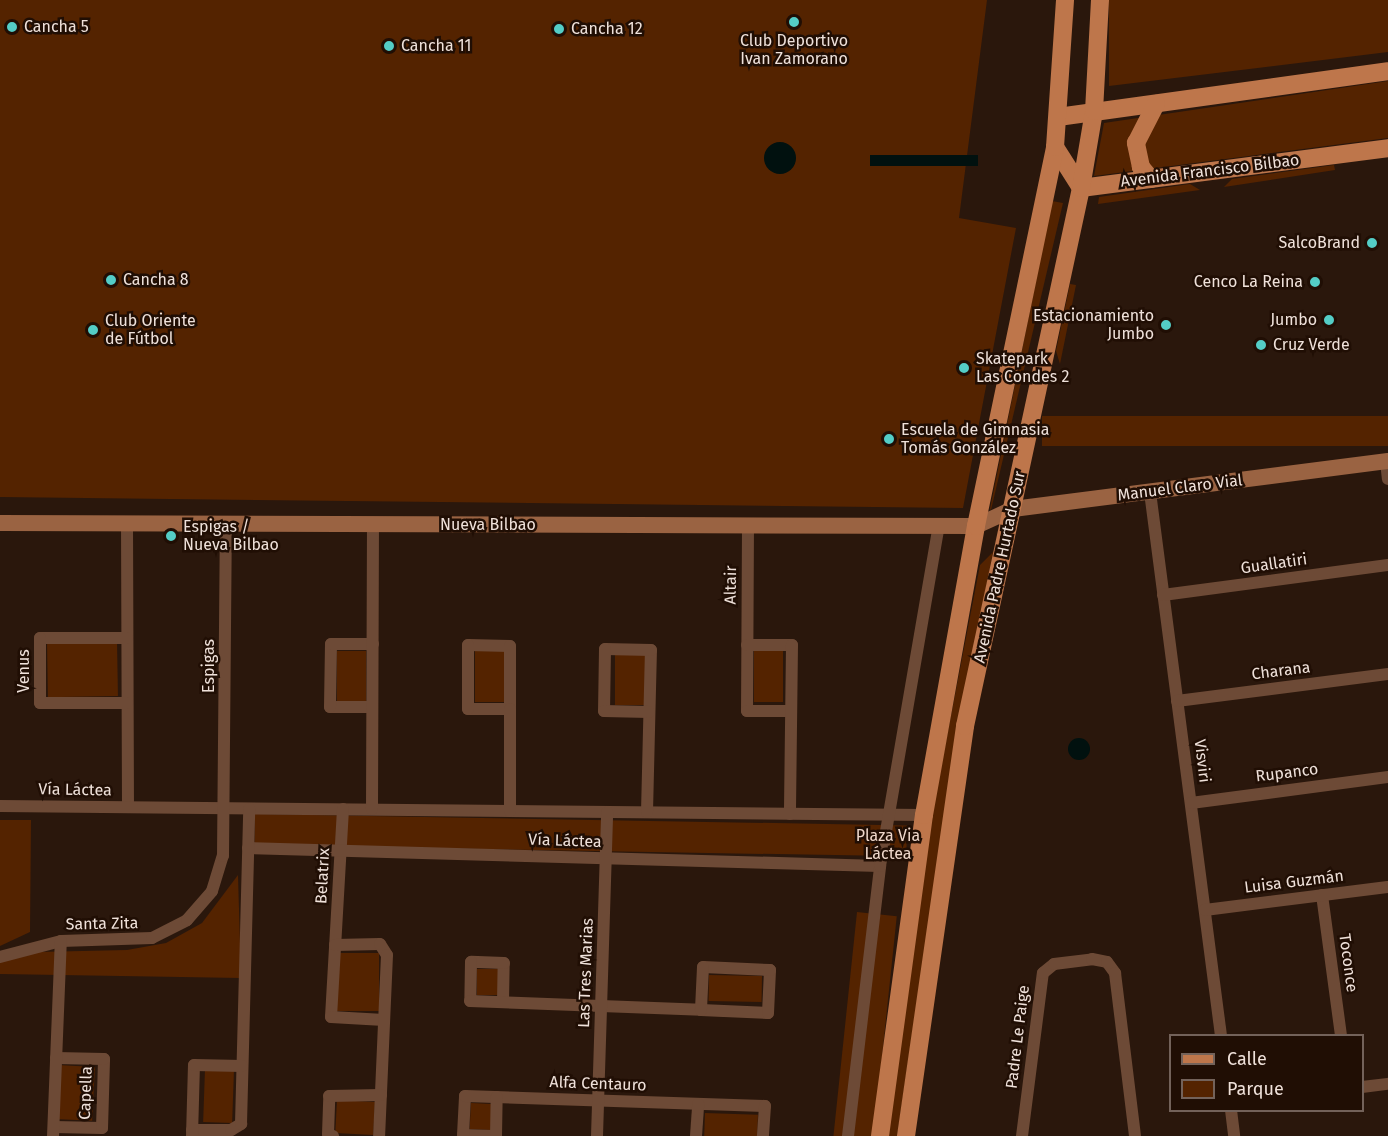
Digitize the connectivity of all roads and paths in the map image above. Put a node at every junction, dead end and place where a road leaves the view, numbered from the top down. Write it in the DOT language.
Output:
graph roads {
  1 [pos="1065,0"];
  2 [pos="1100,0"];
  3 [pos="1388,71"];
  4 [pos="1156,104"];
  5 [pos="1094,111"];
  6 [pos="1058,117"];
  7 [pos="1055,147"];
  8 [pos="1388,148"];
  9 [pos="1151,179"];
  10 [pos="1081,188"];
  11 [pos="1387,461"];
  12 [pos="1388,479"];
  13 [pos="1150,492"];
  14 [pos="1012,510"];
  15 [pos="0,523"];
  16 [pos="127,523"];
  17 [pos="226,524"];
  18 [pos="373,524"];
  19 [pos="748,525"];
  20 [pos="939,526"];
  21 [pos="976,526"];
  22 [pos="1388,565"];
  23 [pos="1164,595"];
  24 [pos="127,638"];
  25 [pos="373,644"];
  26 [pos="747,645"];
  27 [pos="1388,674"];
  28 [pos="1177,701"];
  29 [pos="127,703"];
  30 [pos="372,707"];
  31 [pos="510,709"];
  32 [pos="791,711"];
  33 [pos="649,712"];
  34 [pos="1388,777"];
  35 [pos="1191,803"];
  36 [pos="0,806"];
  37 [pos="128,807"];
  38 [pos="225,808"];
  39 [pos="249,809"];
  40 [pos="343,809"];
  41 [pos="372,810"];
  42 [pos="510,811"];
  43 [pos="607,812"];
  44 [pos="647,812"];
  45 [pos="790,814"];
  46 [pos="888,815"];
  47 [pos="924,815"];
  48 [pos="248,848"];
  49 [pos="341,851"];
  50 [pos="606,858"];
  51 [pos="880,867"];
  52 [pos="1388,886"];
  53 [pos="1322,895"];
  54 [pos="1205,910"];
  55 [pos="61,941"];
  56 [pos="335,945"];
  57 [pos="0,957"];
  58 [pos="503,1002"];
  59 [pos="601,1006"];
  60 [pos="701,1010"];
  61 [pos="384,1020"];
  62 [pos="1221,1034"];
  63 [pos="1341,1034"];
  64 [pos="56,1058"];
  65 [pos="242,1066"];
  66 [pos="1388,1084"];
  67 [pos="1364,1087"];
  68 [pos="381,1095"];
  69 [pos="497,1097"];
  70 [pos="598,1100"];
  71 [pos="698,1104"];
  72 [pos="1231,1112"];
  73 [pos="54,1131"];
  74 [pos="192,1133"];
  75 [pos="333,1136"];
  76 [pos="379,1136"];
  77 [pos="494,1136"];
  78 [pos="597,1136"];
  79 [pos="696,1136"];
  80 [pos="764,1136"];
  81 [pos="848,1136"];
  82 [pos="880,1136"];
  83 [pos="906,1136"];
  84 [pos="1022,1136"];
  85 [pos="1135,1136"];
  86 [pos="1234,1136"];
  1 -- 6 [label="main road, Avenida Padre Hurtado Sur"];
  2 -- 5 [label="main road, Avenida Padre Hurtado Sur"];
  3 -- 4 [label="main road"];
  4 -- 5 [label="main road"];
  4 -- 9 [label="main road"];
  5 -- 6 [label="main road"];
  5 -- 10 [label="main road, Avenida Padre Hurtado Sur"];
  6 -- 7 [label="main road, Avenida Padre Hurtado Sur"];
  7 -- 10 [label="main road"];
  7 -- 21 [label="main road, Avenida Padre Hurtado Sur"];
  8 -- 9 [label="main road, Avenida Francisco Bilbao"];
  9 -- 10 [label="main road, Avenida Francisco Bilbao"];
  10 -- 14 [label="main road, Avenida Padre Hurtado Sur"];
  11 -- 12 [label="street"];
  11 -- 13 [label="street, Manuel Claro Vial"];
  13 -- 14 [label="street, Manuel Claro Vial"];
  13 -- 23 [label="street, Visviri"];
  14 -- 21 [label="street, Manuel Claro Vial"];
  14 -- 83 [label="main road, Avenida Padre Hurtado Sur"];
  15 -- 16 [label="street, Nueva Bilbao"];
  16 -- 17 [label="street, Nueva Bilbao"];
  16 -- 24 [label="street"];
  17 -- 18 [label="street, Nueva Bilbao"];
  17 -- 38 [label="street, Espigas"];
  18 -- 19 [label="street, Nueva Bilbao"];
  18 -- 25 [label="street"];
  19 -- 20 [label="street, Nueva Bilbao"];
  19 -- 26 [label="street, Altair"];
  20 -- 21 [label="street, Nueva Bilbao"];
  20 -- 46 [label="street"];
  21 -- 47 [label="main road, Avenida Padre Hurtado Sur"];
  22 -- 23 [label="street, Guallatiri"];
  23 -- 28 [label="street, Visviri"];
  24 -- 29 [label="street"];
  24 -- 29 [label="street, Venus"];
  25 -- 30 [label="street"];
  25 -- 30 [label="street"];
  26 -- 32 [label="street, Altair"];
  26 -- 32 [label="street"];
  27 -- 28 [label="street, Charana"];
  28 -- 35 [label="street, Visviri"];
  29 -- 37 [label="street"];
  30 -- 41 [label="street"];
  31 -- 31 [label="street"];
  31 -- 42 [label="street"];
  32 -- 45 [label="street"];
  33 -- 33 [label="street"];
  33 -- 44 [label="street"];
  34 -- 35 [label="street, Rupanco"];
  35 -- 54 [label="street, Visviri"];
  36 -- 37 [label="street, Vía Láctea"];
  37 -- 38 [label="street, Vía Láctea"];
  38 -- 39 [label="street, Vía Láctea"];
  38 -- 55 [label="street, Santa Zita"];
  39 -- 40 [label="street, Vía Láctea"];
  39 -- 48 [label="street"];
  40 -- 41 [label="street, Vía Láctea"];
  40 -- 49 [label="street, Belatrix"];
  41 -- 42 [label="street, Vía Láctea"];
  42 -- 43 [label="street, Vía Láctea"];
  43 -- 44 [label="street, Vía Láctea"];
  43 -- 50 [label="street, Las Tres Marias"];
  44 -- 45 [label="street, Vía Láctea"];
  45 -- 46 [label="street, Vía Láctea"];
  46 -- 47 [label="street, Vía Láctea"];
  46 -- 51 [label="street"];
  47 -- 82 [label="main road, Avenida Padre Hurtado Sur"];
  48 -- 49 [label="street, Vía Láctea"];
  48 -- 65 [label="street"];
  49 -- 50 [label="street, Vía Láctea"];
  49 -- 56 [label="street, Belatrix"];
  50 -- 51 [label="street, Vía Láctea"];
  50 -- 59 [label="street, Las Tres Marias"];
  51 -- 81 [label="street"];
  52 -- 53 [label="street, Luisa Guzmán"];
  53 -- 54 [label="street, Luisa Guzmán"];
  53 -- 63 [label="street, Toconce"];
  54 -- 62 [label="street, Visviri"];
  55 -- 57 [label="street, Santa Zita"];
  55 -- 64 [label="street, Capella"];
  56 -- 61 [label="street"];
  56 -- 61 [label="street, Belatrix"];
  58 -- 59 [label="street"];
  59 -- 60 [label="street"];
  59 -- 70 [label="street, Las Tres Marias"];
  60 -- 60 [label="street"];
  61 -- 68 [label="street"];
  64 -- 73 [label="street, Capella"];
  64 -- 73 [label="street, Capella"];
  65 -- 74 [label="street"];
  65 -- 74 [label="street"];
  66 -- 67 [label="street"];
  68 -- 75 [label="street"];
  68 -- 76 [label="street"];
  69 -- 70 [label="street, Alfa Centauro"];
  69 -- 77 [label="street, Alfa Centauro"];
  69 -- 77 [label="street, Alfa Centauro"];
  70 -- 71 [label="street, Alfa Centauro"];
  70 -- 78 [label="street, Las Tres Marias"];
  71 -- 79 [label="street"];
  71 -- 80 [label="street, Alfa Centauro"];
  72 -- 86 [label="street"];
  84 -- 85 [label="street, Padre Le Paige"];
}
